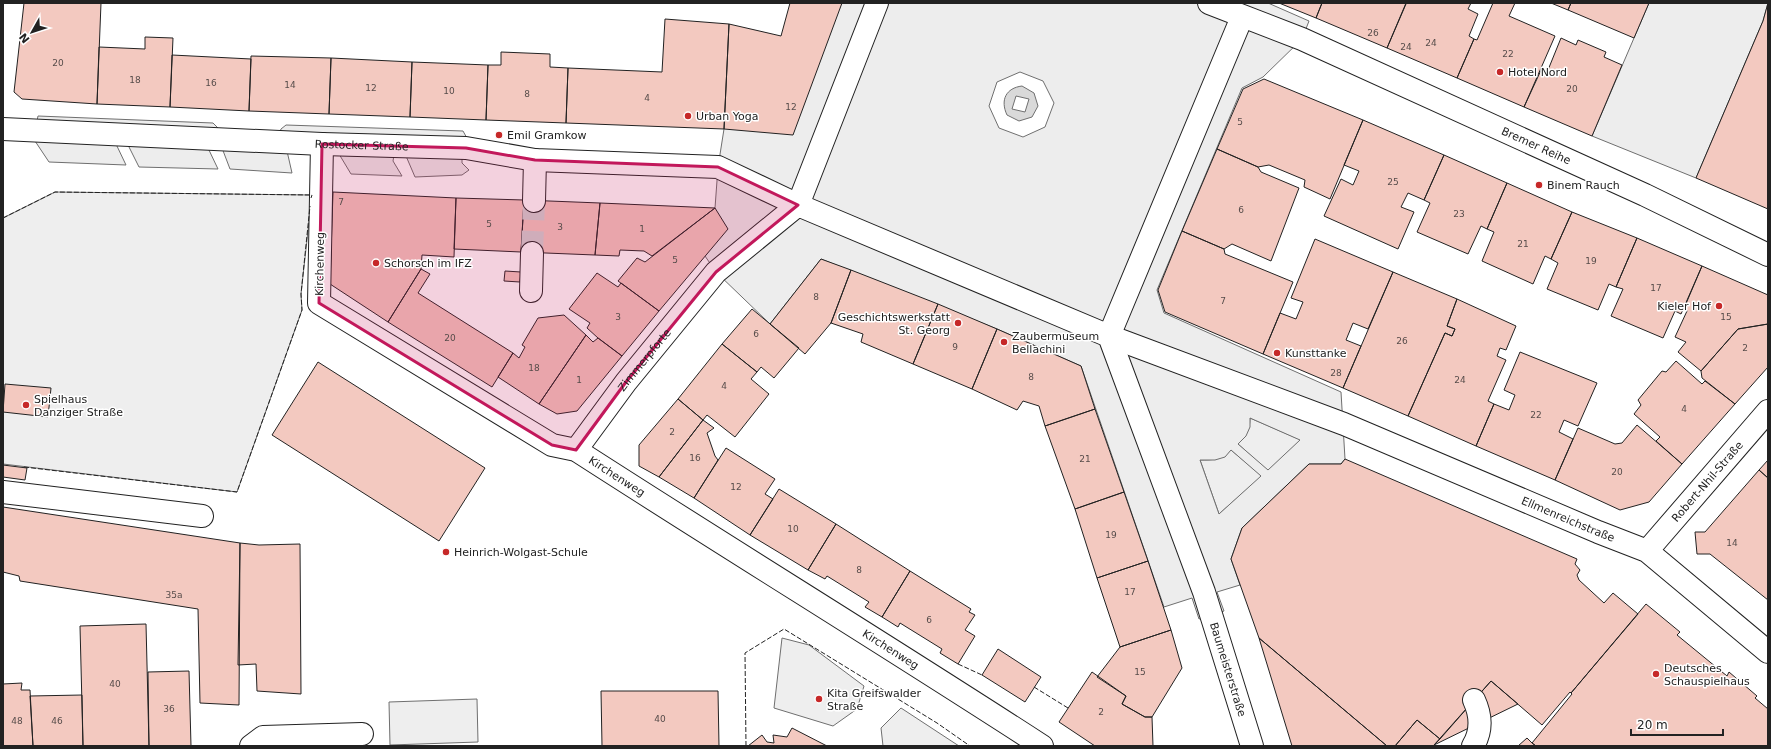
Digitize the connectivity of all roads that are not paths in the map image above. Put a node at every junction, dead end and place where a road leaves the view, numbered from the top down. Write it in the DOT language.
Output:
graph roads {
  1 [pos="877,3"];
  2 [pos="1209,3"];
  3 [pos="1242,17"];
  4 [pos="3,129"];
  5 [pos="322,144"];
  6 [pos="535,160"];
  7 [pos="718,167"];
  8 [pos="534,201"];
  9 [pos="798,205"];
  10 [pos="532,253"];
  11 [pos="1768,255"];
  12 [pos="531,291"];
  13 [pos="1110,336"];
  14 [pos="1768,411"];
  15 [pos="576,450"];
  16 [pos="3,492"];
  17 [pos="202,516"];
  18 [pos="1647,551"];
  19 [pos="1768,652"];
  20 [pos="1474,700"];
  21 [pos="362,734"];
  22 [pos="251,746"];
  23 [pos="1042,746"];
  24 [pos="1252,746"];
  25 [pos="1473,746"];
  1 -- 9 [label="street"];
  2 -- 3 [label="street, Bremer Reihe"];
  3 -- 11 [label="street, Bremer Reihe"];
  3 -- 13 [label="street"];
  4 -- 5 [label="street, Rostocker Straße"];
  5 -- 6 [label="street, Rostocker Straße"];
  5 -- 15 [label="street, Kirchenweg"];
  6 -- 7 [label="street, Rostocker Straße"];
  6 -- 8 [label="street"];
  7 -- 9 [label="street, Ellmenreichstraße"];
  9 -- 13 [label="street, Ellmenreichstraße"];
  9 -- 15 [label="street, Zimmerpforte"];
  10 -- 12 [label="street"];
  13 -- 18 [label="street, Ellmenreichstraße"];
  13 -- 24 [label="street, Baumeisterstraße"];
  14 -- 18 [label="street, Robert-Nhil-Straße"];
  15 -- 23 [label="street, Kirchenweg"];
  16 -- 17 [label="street"];
  18 -- 19 [label="street, Ellmenreichstraße"];
  20 -- 25 [label="street"];
  21 -- 22 [label="street"];
}
